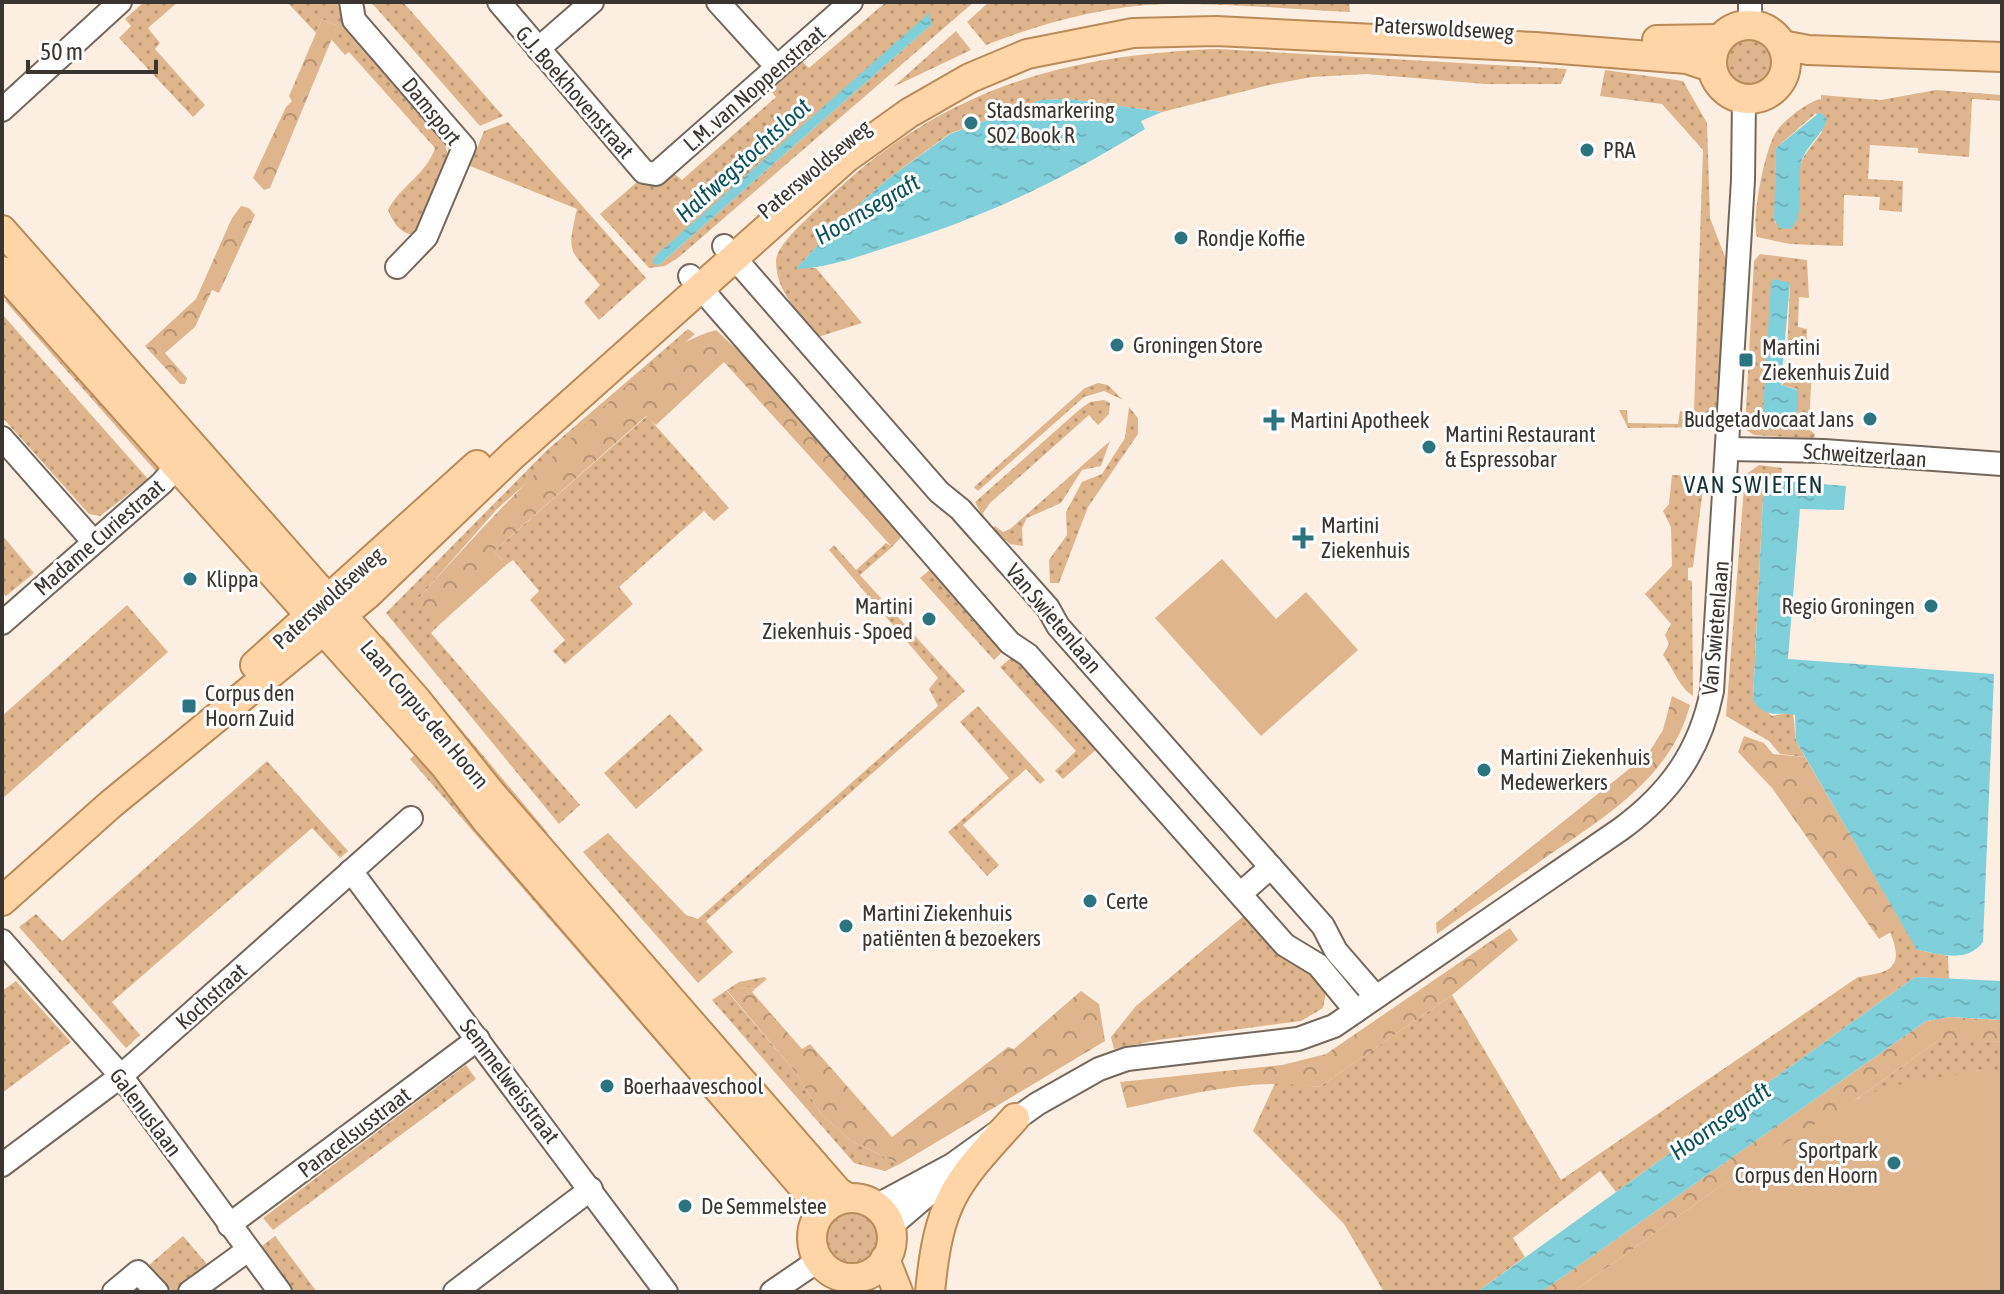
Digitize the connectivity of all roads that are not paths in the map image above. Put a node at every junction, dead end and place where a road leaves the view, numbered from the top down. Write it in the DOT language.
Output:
graph roads {
  1 [pos="120,2"];
  2 [pos="351,2"];
  3 [pos="499,2"];
  4 [pos="592,2"];
  5 [pos="718,2"];
  6 [pos="851,2"];
  7 [pos="1750,13"];
  8 [pos="1719,39"];
  9 [pos="538,49"];
  10 [pos="2002,57"];
  11 [pos="1784,58"];
  12 [pos="777,67"];
  13 [pos="1711,67"];
  14 [pos="2002,76"];
  15 [pos="1744,99"];
  16 [pos="3,105"];
  17 [pos="656,174"];
  18 [pos="2,230"];
  19 [pos="729,252"];
  20 [pos="397,267"];
  21 [pos="2,271"];
  22 [pos="695,282"];
  23 [pos="2,438"];
  24 [pos="1728,449"];
  25 [pos="184,457"];
  26 [pos="2002,464"];
  27 [pos="93,541"];
  28 [pos="326,614"];
  29 [pos="2,623"];
  30 [pos="411,818"];
  31 [pos="1271,867"];
  32 [pos="351,871"];
  33 [pos="1240,894"];
  34 [pos="2,901"];
  35 [pos="2,941"];
  36 [pos="1376,997"];
  37 [pos="1356,1011"];
  38 [pos="478,1039"];
  39 [pos="121,1076"];
  40 [pos="1015,1118"];
  41 [pos="2,1165"];
  42 [pos="591,1189"];
  43 [pos="848,1198"];
  44 [pos="821,1212"];
  45 [pos="883,1217"];
  46 [pos="229,1225"];
  47 [pos="248,1250"];
  48 [pos="819,1260"];
  49 [pos="875,1276"];
  50 [pos="114,1292"];
  51 [pos="157,1292"];
  52 [pos="190,1292"];
  53 [pos="280,1292"];
  54 [pos="455,1292"];
  55 [pos="666,1292"];
  56 [pos="772,1292"];
  57 [pos="898,1292"];
  58 [pos="930,1292"];
  1 -- 16 [label="street"];
  2 -- 20 [label="street, Damsport"];
  3 -- 9 [label="street, G.J. Boekhovenstraat"];
  4 -- 9 [label="street"];
  5 -- 12 [label="street"];
  6 -- 12 [label="street, L.M. van Noppenstraat"];
  7 -- 8 [label="main road"];
  7 -- 11 [label="main road"];
  8 -- 13 [label="main road"];
  8 -- 19 [label="main road, Paterswoldseweg"];
  9 -- 17 [label="street, G.J. Boekhovenstraat"];
  10 -- 11 [label="main road"];
  11 -- 14 [label="main road"];
  11 -- 15 [label="main road"];
  12 -- 17 [label="street, L.M. van Noppenstraat"];
  13 -- 15 [label="main road"];
  13 -- 19 [label="main road, Paterswoldseweg"];
  15 -- 24 [label="street, Van Swietenlaan"];
  18 -- 25 [label="main road, Laan Corpus den Hoorn"];
  19 -- 22 [label="main road, Paterswoldseweg"];
  19 -- 31 [label="street, Van Swietenlaan"];
  21 -- 25 [label="main road, Laan Corpus den Hoorn"];
  22 -- 28 [label="main road, Paterswoldseweg"];
  22 -- 33 [label="street, Van Swietenlaan"];
  23 -- 27 [label="street"];
  24 -- 26 [label="street, Schweitzerlaan"];
  24 -- 36 [label="street, Van Swietenlaan"];
  25 -- 27 [label="street, Madame Curiestraat"];
  25 -- 28 [label="main road, Laan Corpus den Hoorn"];
  27 -- 29 [label="street, Madame Curiestraat"];
  28 -- 34 [label="main road, Paterswoldseweg"];
  28 -- 43 [label="main road, Laan Corpus den Hoorn"];
  28 -- 44 [label="main road, Laan Corpus den Hoorn"];
  30 -- 32 [label="street, Kochstraat"];
  31 -- 33 [label="street"];
  31 -- 36 [label="street, Van Swietenlaan"];
  32 -- 38 [label="street, Semmelweisstraat"];
  32 -- 39 [label="street, Kochstraat"];
  33 -- 37 [label="street, Van Swietenlaan"];
  35 -- 39 [label="street, Galenuslaan"];
  36 -- 37 [label="street, Van Swietenlaan"];
  37 -- 40 [label="street, Van Swietenlaan"];
  38 -- 42 [label="street, Semmelweisstraat"];
  38 -- 46 [label="street, Paracelsusstraat"];
  39 -- 41 [label="street, Kochstraat"];
  39 -- 46 [label="street, Galenuslaan"];
  40 -- 45 [label="street, Van Swietenlaan"];
  40 -- 58 [label="main road"];
  42 -- 54 [label="street"];
  42 -- 55 [label="street, Semmelweisstraat"];
  43 -- 44 [label="main road"];
  43 -- 45 [label="main road"];
  44 -- 48 [label="main road"];
  45 -- 49 [label="main road"];
  46 -- 47 [label="street, Galenuslaan"];
  47 -- 52 [label="street"];
  47 -- 53 [label="street, Galenuslaan"];
  48 -- 49 [label="main road"];
  48 -- 56 [label="street"];
  49 -- 57 [label="main road"];
  50 -- 51 [label="street"];
}
